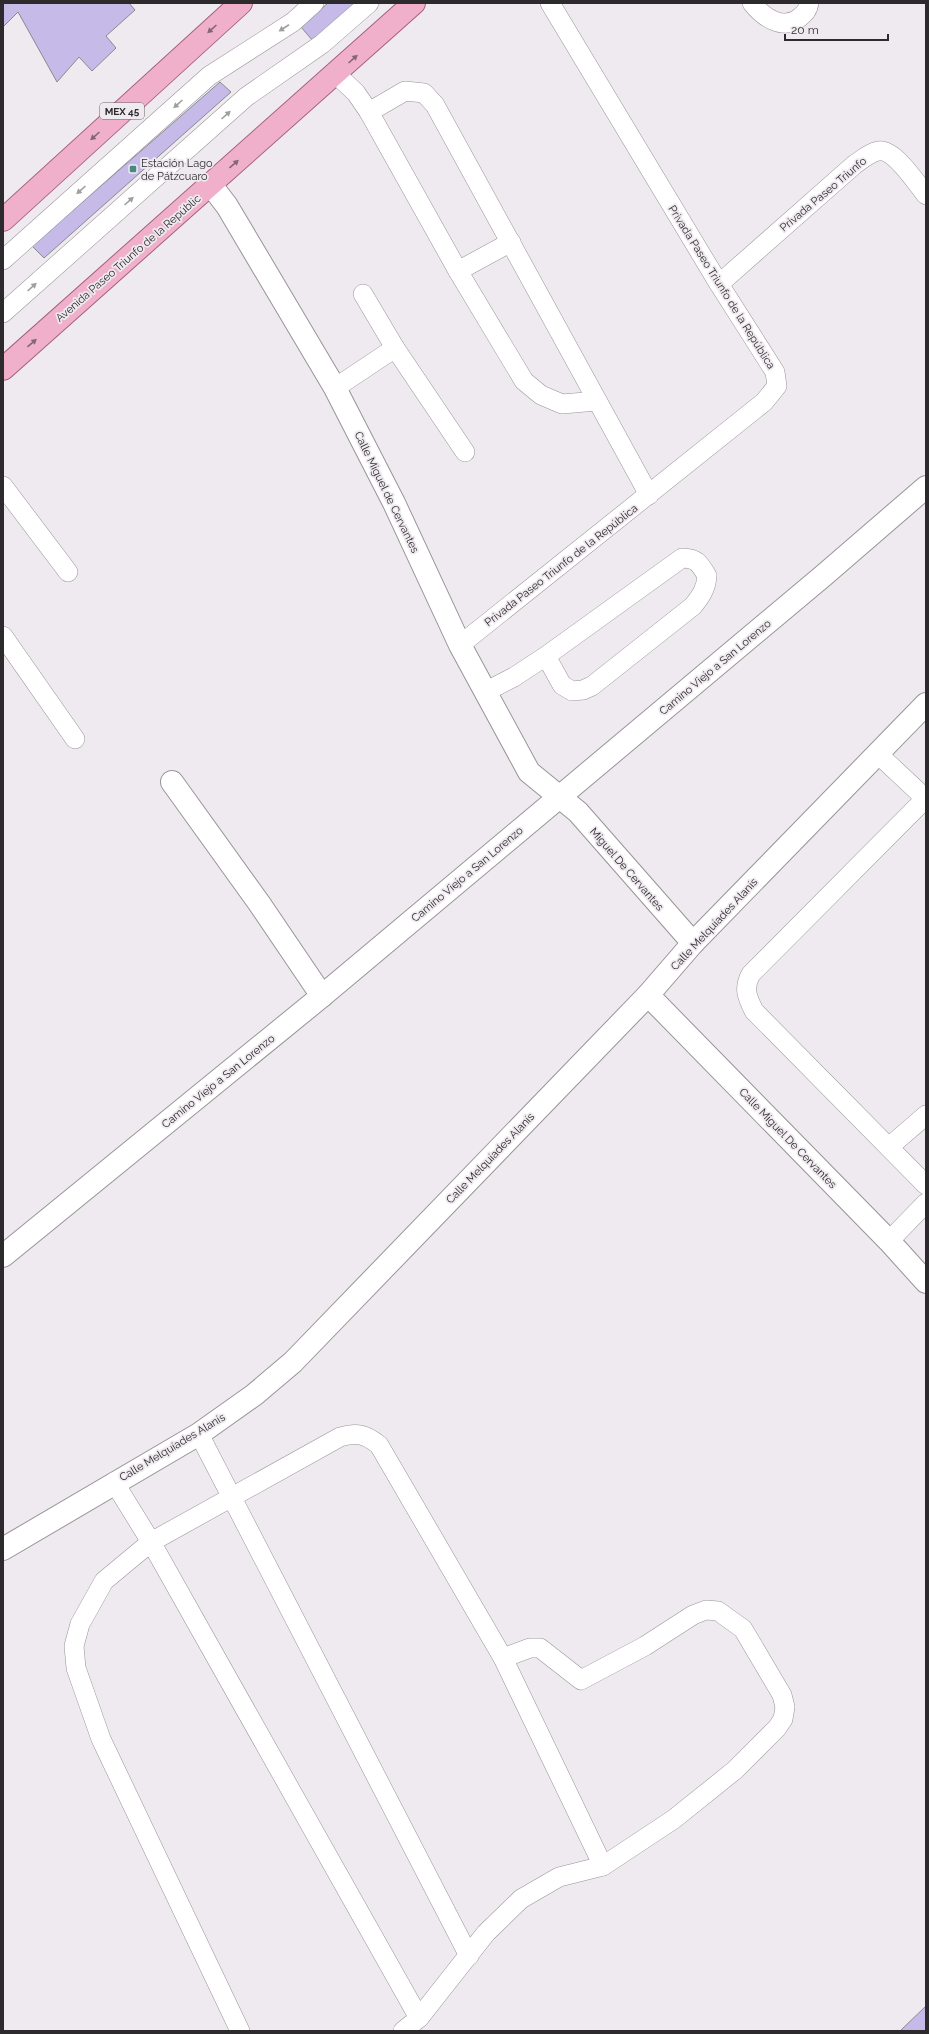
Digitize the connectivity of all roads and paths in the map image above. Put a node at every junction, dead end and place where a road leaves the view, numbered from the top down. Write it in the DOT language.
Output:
graph roads {
  1 [pos="241,3"];
  2 [pos="314,3"];
  3 [pos="368,3"];
  4 [pos="414,3"];
  5 [pos="550,3"];
  6 [pos="752,3"];
  7 [pos="809,3"];
  8 [pos="336,74"];
  9 [pos="369,112"];
  10 [pos="211,185"];
  11 [pos="926,195"];
  12 [pos="3,220"];
  13 [pos="511,242"];
  14 [pos="3,260"];
  15 [pos="458,271"];
  16 [pos="719,284"];
  17 [pos="363,294"];
  18 [pos="3,313"];
  19 [pos="395,348"];
  20 [pos="3,369"];
  21 [pos="335,388"];
  22 [pos="597,401"];
  23 [pos="465,452"];
  24 [pos="3,486"];
  25 [pos="926,487"];
  26 [pos="649,495"];
  27 [pos="68,572"];
  28 [pos="3,636"];
  29 [pos="460,645"];
  30 [pos="546,656"];
  31 [pos="485,692"];
  32 [pos="926,704"];
  33 [pos="75,738"];
  34 [pos="878,754"];
  35 [pos="172,782"];
  36 [pos="560,796"];
  37 [pos="926,798"];
  38 [pos="693,943"];
  39 [pos="648,995"];
  40 [pos="322,996"];
  41 [pos="926,1115"];
  42 [pos="889,1147"];
  43 [pos="926,1185"];
  44 [pos="926,1203"];
  45 [pos="889,1241"];
  46 [pos="3,1256"];
  47 [pos="926,1282"];
  48 [pos="199,1434"];
  49 [pos="114,1482"];
  50 [pos="232,1496"];
  51 [pos="151,1542"];
  52 [pos="3,1549"];
  53 [pos="503,1658"];
  54 [pos="603,1866"];
  55 [pos="469,1956"];
  56 [pos="419,2018"];
  57 [pos="240,2031"];
  58 [pos="403,2031"];
  1 -- 12 [label="main road, MEX 45, one-way"];
  2 -- 14 [label="lane, one-way"];
  18 -- 3 [label="lane, one-way"];
  8 -- 4 [label="main road, Avenida Paseo Triunfo de la Repúblic, one-way"];
  5 -- 16 [label="lane, Privada Paseo Triunfo de la República"];
  6 -- 7 [label="lane"];
  8 -- 9 [label="lane"];
  10 -- 8 [label="main road, Avenida Paseo Triunfo de la Repúblic, one-way"];
  9 -- 13 [label="lane"];
  9 -- 15 [label="lane"];
  20 -- 10 [label="main road, Avenida Paseo Triunfo de la Repúblic, one-way"];
  10 -- 21 [label="street, Calle Miguel de Cervantes"];
  11 -- 16 [label="lane, Privada Paseo Triunfo"];
  13 -- 15 [label="lane"];
  13 -- 22 [label="lane"];
  15 -- 22 [label="lane"];
  16 -- 26 [label="lane, Privada Paseo Triunfo de la República"];
  17 -- 19 [label="lane"];
  19 -- 21 [label="lane"];
  19 -- 23 [label="lane"];
  21 -- 29 [label="street, Calle Miguel de Cervantes"];
  22 -- 26 [label="lane"];
  24 -- 27 [label="lane"];
  25 -- 36 [label="street, Camino Viejo a San Lorenzo"];
  26 -- 29 [label="lane, Privada Paseo Triunfo de la República"];
  28 -- 33 [label="lane"];
  29 -- 31 [label="street, Calle Miguel de Cervantes"];
  30 -- 30 [label="lane"];
  30 -- 31 [label="lane"];
  31 -- 36 [label="street, Calle Miguel de Cervantes"];
  32 -- 34 [label="street, Calle Melquíades Alanís"];
  34 -- 37 [label="lane"];
  34 -- 38 [label="street, Calle Melquíades Alanís"];
  35 -- 40 [label="street"];
  36 -- 38 [label="street, Miguel De Cervantes"];
  36 -- 40 [label="street, Camino Viejo a San Lorenzo"];
  37 -- 42 [label="lane"];
  38 -- 39 [label="street, Calle Melquíades Alanís"];
  39 -- 45 [label="street, Calle Miguel De Cervantes"];
  39 -- 48 [label="street, Calle Melquíades Alanís"];
  40 -- 46 [label="street, Camino Viejo a San Lorenzo"];
  41 -- 42 [label="lane"];
  42 -- 43 [label="lane"];
  44 -- 45 [label="lane"];
  45 -- 47 [label="street, Calle Miguel De Cervantes"];
  48 -- 49 [label="street, Calle Melquíades Alanís"];
  48 -- 50 [label="lane"];
  49 -- 51 [label="lane"];
  49 -- 52 [label="street, Calle Melquíades Alanís"];
  50 -- 51 [label="lane"];
  50 -- 53 [label="lane"];
  50 -- 55 [label="lane"];
  51 -- 56 [label="lane"];
  51 -- 57 [label="lane"];
  53 -- 54 [label="lane"];
  53 -- 54 [label="lane"];
  54 -- 55 [label="lane"];
  55 -- 56 [label="lane"];
  56 -- 58 [label="lane"];
}
